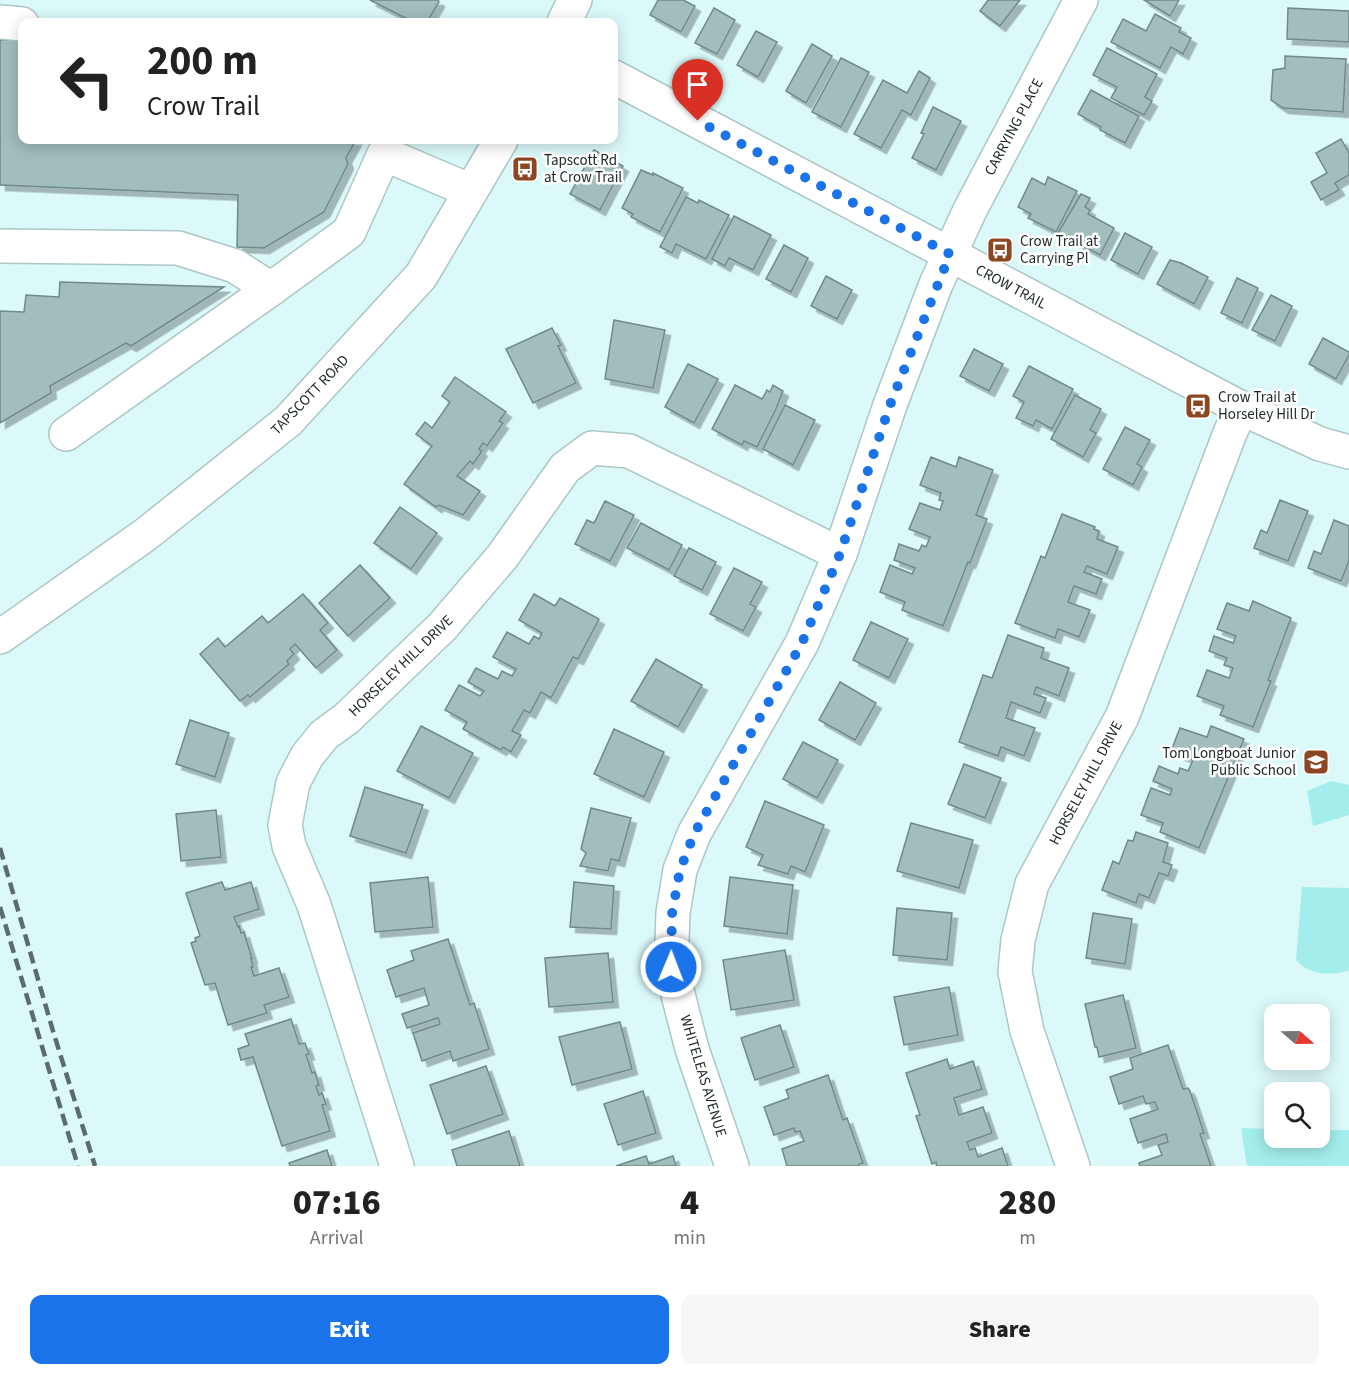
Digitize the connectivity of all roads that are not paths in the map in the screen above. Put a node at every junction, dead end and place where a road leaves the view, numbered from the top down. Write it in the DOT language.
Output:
graph roads {
  1 [pos="576,0"];
  2 [pos="1081,0"];
  3 [pos="566,18"];
  4 [pos="0,22"];
  5 [pos="18,24"];
  6 [pos="618,79"];
  7 [pos="499,144"];
  8 [pos="471,191"];
  9 [pos="0,246"];
  10 [pos="950,254"];
  11 [pos="271,289"];
  12 [pos="1241,408"];
  13 [pos="66,434"];
  14 [pos="1349,452"];
  15 [pos="840,554"];
  16 [pos="0,637"];
  17 [pos="397,1166"];
  18 [pos="732,1166"];
  19 [pos="1073,1166"];
  1 -- 3 [label="street"];
  2 -- 10 [label="street, CARRYING PLACE"];
  4 -- 5 [label="street"];
  6 -- 10 [label="street, CROW TRAIL"];
  7 -- 8 [label="street, TAPSCOTT ROAD"];
  8 -- 11 [label="street"];
  8 -- 16 [label="street, TAPSCOTT ROAD"];
  9 -- 11 [label="street"];
  10 -- 12 [label="street, CROW TRAIL"];
  10 -- 15 [label="street, WHITELEAS AVENUE"];
  11 -- 13 [label="street"];
  12 -- 14 [label="street, CROW TRAIL"];
  12 -- 19 [label="street, HORSELEY HILL DRIVE"];
  15 -- 17 [label="street, HORSELEY HILL DRIVE"];
  15 -- 18 [label="street, WHITELEAS AVENUE"];
}
